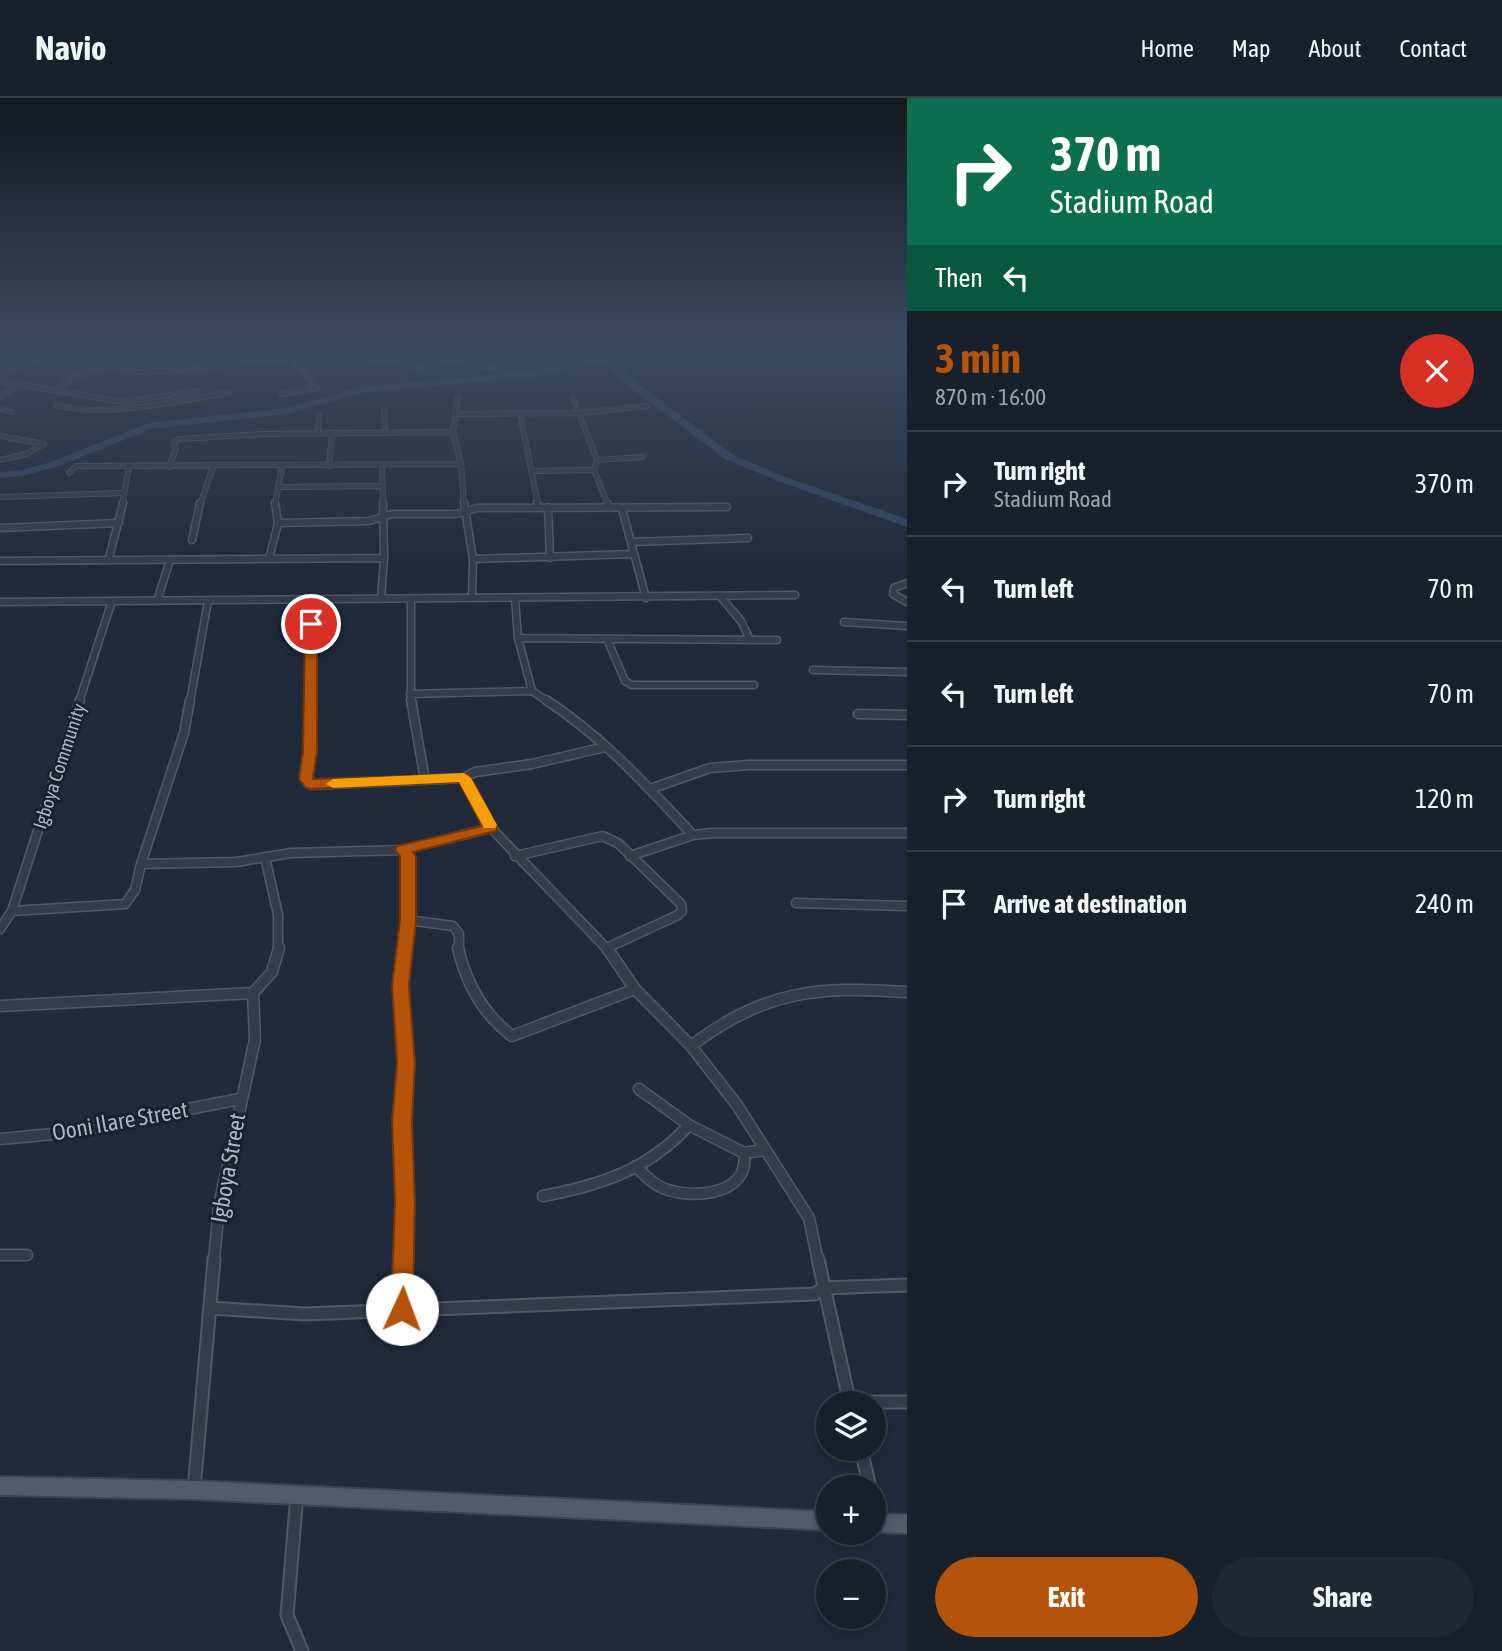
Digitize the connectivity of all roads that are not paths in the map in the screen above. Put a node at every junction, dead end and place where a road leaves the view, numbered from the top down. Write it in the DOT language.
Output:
graph roads {
  1 [pos="319,418"];
  2 [pos="384,418"];
  3 [pos="456,418"];
  4 [pos="521,418"];
  5 [pos="582,418"];
  6 [pos="318,432"];
  7 [pos="385,432"];
  8 [pos="453,432"];
  9 [pos="332,433"];
  10 [pos="0,436"];
  11 [pos="642,457"];
  12 [pos="0,460"];
  13 [pos="597,460"];
  14 [pos="461,464"];
  15 [pos="382,465"];
  16 [pos="329,466"];
  17 [pos="129,467"];
  18 [pos="169,467"];
  19 [pos="213,467"];
  20 [pos="282,467"];
  21 [pos="594,470"];
  22 [pos="531,471"];
  23 [pos="69,473"];
  24 [pos="382,486"];
  25 [pos="280,487"];
  26 [pos="124,493"];
  27 [pos="0,496"];
  28 [pos="538,507"];
  29 [pos="548,507"];
  30 [pos="727,507"];
  31 [pos="609,508"];
  32 [pos="622,509"];
  33 [pos="464,510"];
  34 [pos="383,517"];
  35 [pos="119,523"];
  36 [pos="278,523"];
  37 [pos="0,528"];
  38 [pos="748,538"];
  39 [pos="192,540"];
  40 [pos="632,542"];
  41 [pos="633,554"];
  42 [pos="109,558"];
  43 [pos="384,558"];
  44 [pos="550,558"];
  45 [pos="269,559"];
  46 [pos="473,559"];
  47 [pos="170,560"];
  48 [pos="0,561"];
  49 [pos="907,583"];
  50 [pos="795,596"];
  51 [pos="721,597"];
  52 [pos="472,598"];
  53 [pos="515,598"];
  54 [pos="646,598"];
  55 [pos="381,599"];
  56 [pos="411,600"];
  57 [pos="112,601"];
  58 [pos="157,601"];
  59 [pos="208,601"];
  60 [pos="312,601"];
  61 [pos="0,602"];
  62 [pos="907,603"];
  63 [pos="844,622"];
  64 [pos="907,626"];
  65 [pos="518,638"];
  66 [pos="607,639"];
  67 [pos="750,640"];
  68 [pos="777,640"];
  69 [pos="813,670"];
  70 [pos="907,672"];
  71 [pos="754,685"];
  72 [pos="532,691"];
  73 [pos="410,694"];
  74 [pos="858,714"];
  75 [pos="907,715"];
  76 [pos="605,747"];
  77 [pos="907,765"];
  78 [pos="464,778"];
  79 [pos="425,779"];
  80 [pos="650,789"];
  81 [pos="491,828"];
  82 [pos="907,833"];
  83 [pos="693,835"];
  84 [pos="403,850"];
  85 [pos="515,856"];
  86 [pos="630,856"];
  87 [pos="265,857"];
  88 [pos="141,864"];
  89 [pos="796,903"];
  90 [pos="907,906"];
  91 [pos="12,911"];
  92 [pos="408,920"];
  93 [pos="0,929"];
  94 [pos="607,948"];
  95 [pos="635,989"];
  96 [pos="907,992"];
  97 [pos="253,993"];
  98 [pos="0,1006"];
  99 [pos="691,1046"];
  100 [pos="639,1089"];
  101 [pos="240,1099"];
  102 [pos="689,1125"];
  103 [pos="0,1139"];
  104 [pos="765,1150"];
  105 [pos="744,1153"];
  106 [pos="636,1166"];
  107 [pos="543,1196"];
  108 [pos="0,1255"];
  109 [pos="27,1255"];
  110 [pos="907,1285"];
  111 [pos="823,1288"];
  112 [pos="210,1308"];
  113 [pos="402,1309"];
  114 [pos="847,1391"];
  115 [pos="886,1402"];
  116 [pos="907,1402"];
  117 [pos="0,1486"];
  118 [pos="194,1490"];
  119 [pos="298,1494"];
  120 [pos="816,1520"];
  121 [pos="886,1523"];
  122 [pos="907,1524"];
  123 [pos="302,1651"];
  1 -- 6 [label="street"];
  2 -- 7 [label="street"];
  3 -- 8 [label="street"];
  4 -- 22 [label="street"];
  5 -- 13 [label="street"];
  6 -- 9 [label="street"];
  6 -- 18 [label="street"];
  7 -- 8 [label="street"];
  7 -- 9 [label="street"];
  8 -- 14 [label="street"];
  9 -- 16 [label="street"];
  10 -- 12 [label="street"];
  11 -- 13 [label="street"];
  13 -- 21 [label="street"];
  14 -- 15 [label="street"];
  14 -- 33 [label="street"];
  15 -- 16 [label="street"];
  15 -- 24 [label="street"];
  16 -- 20 [label="street"];
  17 -- 18 [label="street"];
  17 -- 23 [label="street"];
  17 -- 26 [label="street"];
  18 -- 19 [label="street"];
  19 -- 20 [label="street"];
  19 -- 39 [label="street"];
  20 -- 25 [label="street"];
  21 -- 22 [label="street"];
  21 -- 31 [label="street"];
  22 -- 28 [label="street"];
  24 -- 25 [label="street"];
  24 -- 34 [label="street"];
  25 -- 36 [label="street"];
  26 -- 27 [label="street"];
  26 -- 35 [label="street"];
  28 -- 29 [label="street"];
  28 -- 33 [label="street"];
  29 -- 31 [label="street"];
  29 -- 44 [label="street"];
  30 -- 32 [label="street"];
  31 -- 32 [label="street"];
  32 -- 40 [label="street"];
  33 -- 34 [label="street"];
  33 -- 46 [label="street"];
  34 -- 36 [label="street"];
  34 -- 43 [label="street"];
  35 -- 37 [label="street"];
  35 -- 42 [label="street"];
  36 -- 45 [label="street"];
  38 -- 40 [label="street"];
  40 -- 41 [label="street"];
  41 -- 44 [label="street"];
  41 -- 54 [label="street"];
  42 -- 47 [label="street"];
  42 -- 48 [label="street"];
  43 -- 45 [label="street"];
  43 -- 55 [label="street"];
  44 -- 46 [label="street"];
  45 -- 47 [label="street"];
  46 -- 52 [label="street"];
  47 -- 58 [label="street"];
  49 -- 62 [label="street"];
  50 -- 51 [label="street"];
  51 -- 54 [label="street"];
  51 -- 67 [label="street"];
  52 -- 53 [label="street"];
  52 -- 56 [label="street"];
  53 -- 54 [label="street"];
  53 -- 65 [label="street"];
  55 -- 56 [label="street"];
  55 -- 60 [label="street"];
  56 -- 73 [label="street"];
  57 -- 58 [label="street"];
  57 -- 61 [label="street"];
  57 -- 91 [label="street, Igboya Community"];
  58 -- 59 [label="street"];
  59 -- 60 [label="street"];
  59 -- 88 [label="street"];
  60 -- 79 [label="street"];
  63 -- 64 [label="street"];
  65 -- 66 [label="street"];
  65 -- 72 [label="street"];
  66 -- 67 [label="street"];
  66 -- 71 [label="street"];
  67 -- 68 [label="street"];
  69 -- 70 [label="street"];
  72 -- 73 [label="street"];
  72 -- 76 [label="street"];
  73 -- 79 [label="street"];
  74 -- 75 [label="street"];
  76 -- 78 [label="street"];
  76 -- 80 [label="street"];
  77 -- 80 [label="street"];
  78 -- 79 [label="street"];
  78 -- 81 [label="street"];
  80 -- 83 [label="street"];
  81 -- 84 [label="street"];
  81 -- 85 [label="street"];
  82 -- 83 [label="street"];
  83 -- 86 [label="street"];
  84 -- 87 [label="street"];
  84 -- 92 [label="street"];
  85 -- 86 [label="street"];
  85 -- 94 [label="street"];
  86 -- 94 [label="street"];
  87 -- 88 [label="street"];
  87 -- 97 [label="street"];
  88 -- 91 [label="street"];
  89 -- 90 [label="street"];
  91 -- 93 [label="street, Igboya Community"];
  92 -- 95 [label="street"];
  92 -- 113 [label="street"];
  94 -- 95 [label="street"];
  95 -- 99 [label="street"];
  96 -- 99 [label="street"];
  97 -- 98 [label="street"];
  97 -- 101 [label="street, Igboya Street"];
  99 -- 104 [label="street"];
  100 -- 102 [label="street"];
  101 -- 103 [label="street, Ooni Ilare Street"];
  101 -- 112 [label="street, Igboya Street"];
  102 -- 105 [label="street"];
  102 -- 106 [label="street"];
  104 -- 105 [label="street"];
  104 -- 111 [label="street"];
  105 -- 106 [label="street"];
  106 -- 107 [label="street"];
  108 -- 109 [label="street"];
  110 -- 111 [label="street"];
  111 -- 113 [label="street"];
  111 -- 114 [label="street"];
  112 -- 113 [label="street"];
  112 -- 118 [label="street, Igboya Street"];
  115 -- 116 [label="street"];
  117 -- 118 [label="main road"];
  118 -- 119 [label="main road"];
  119 -- 120 [label="main road"];
  119 -- 123 [label="street"];
  121 -- 122 [label="main road"];
}
